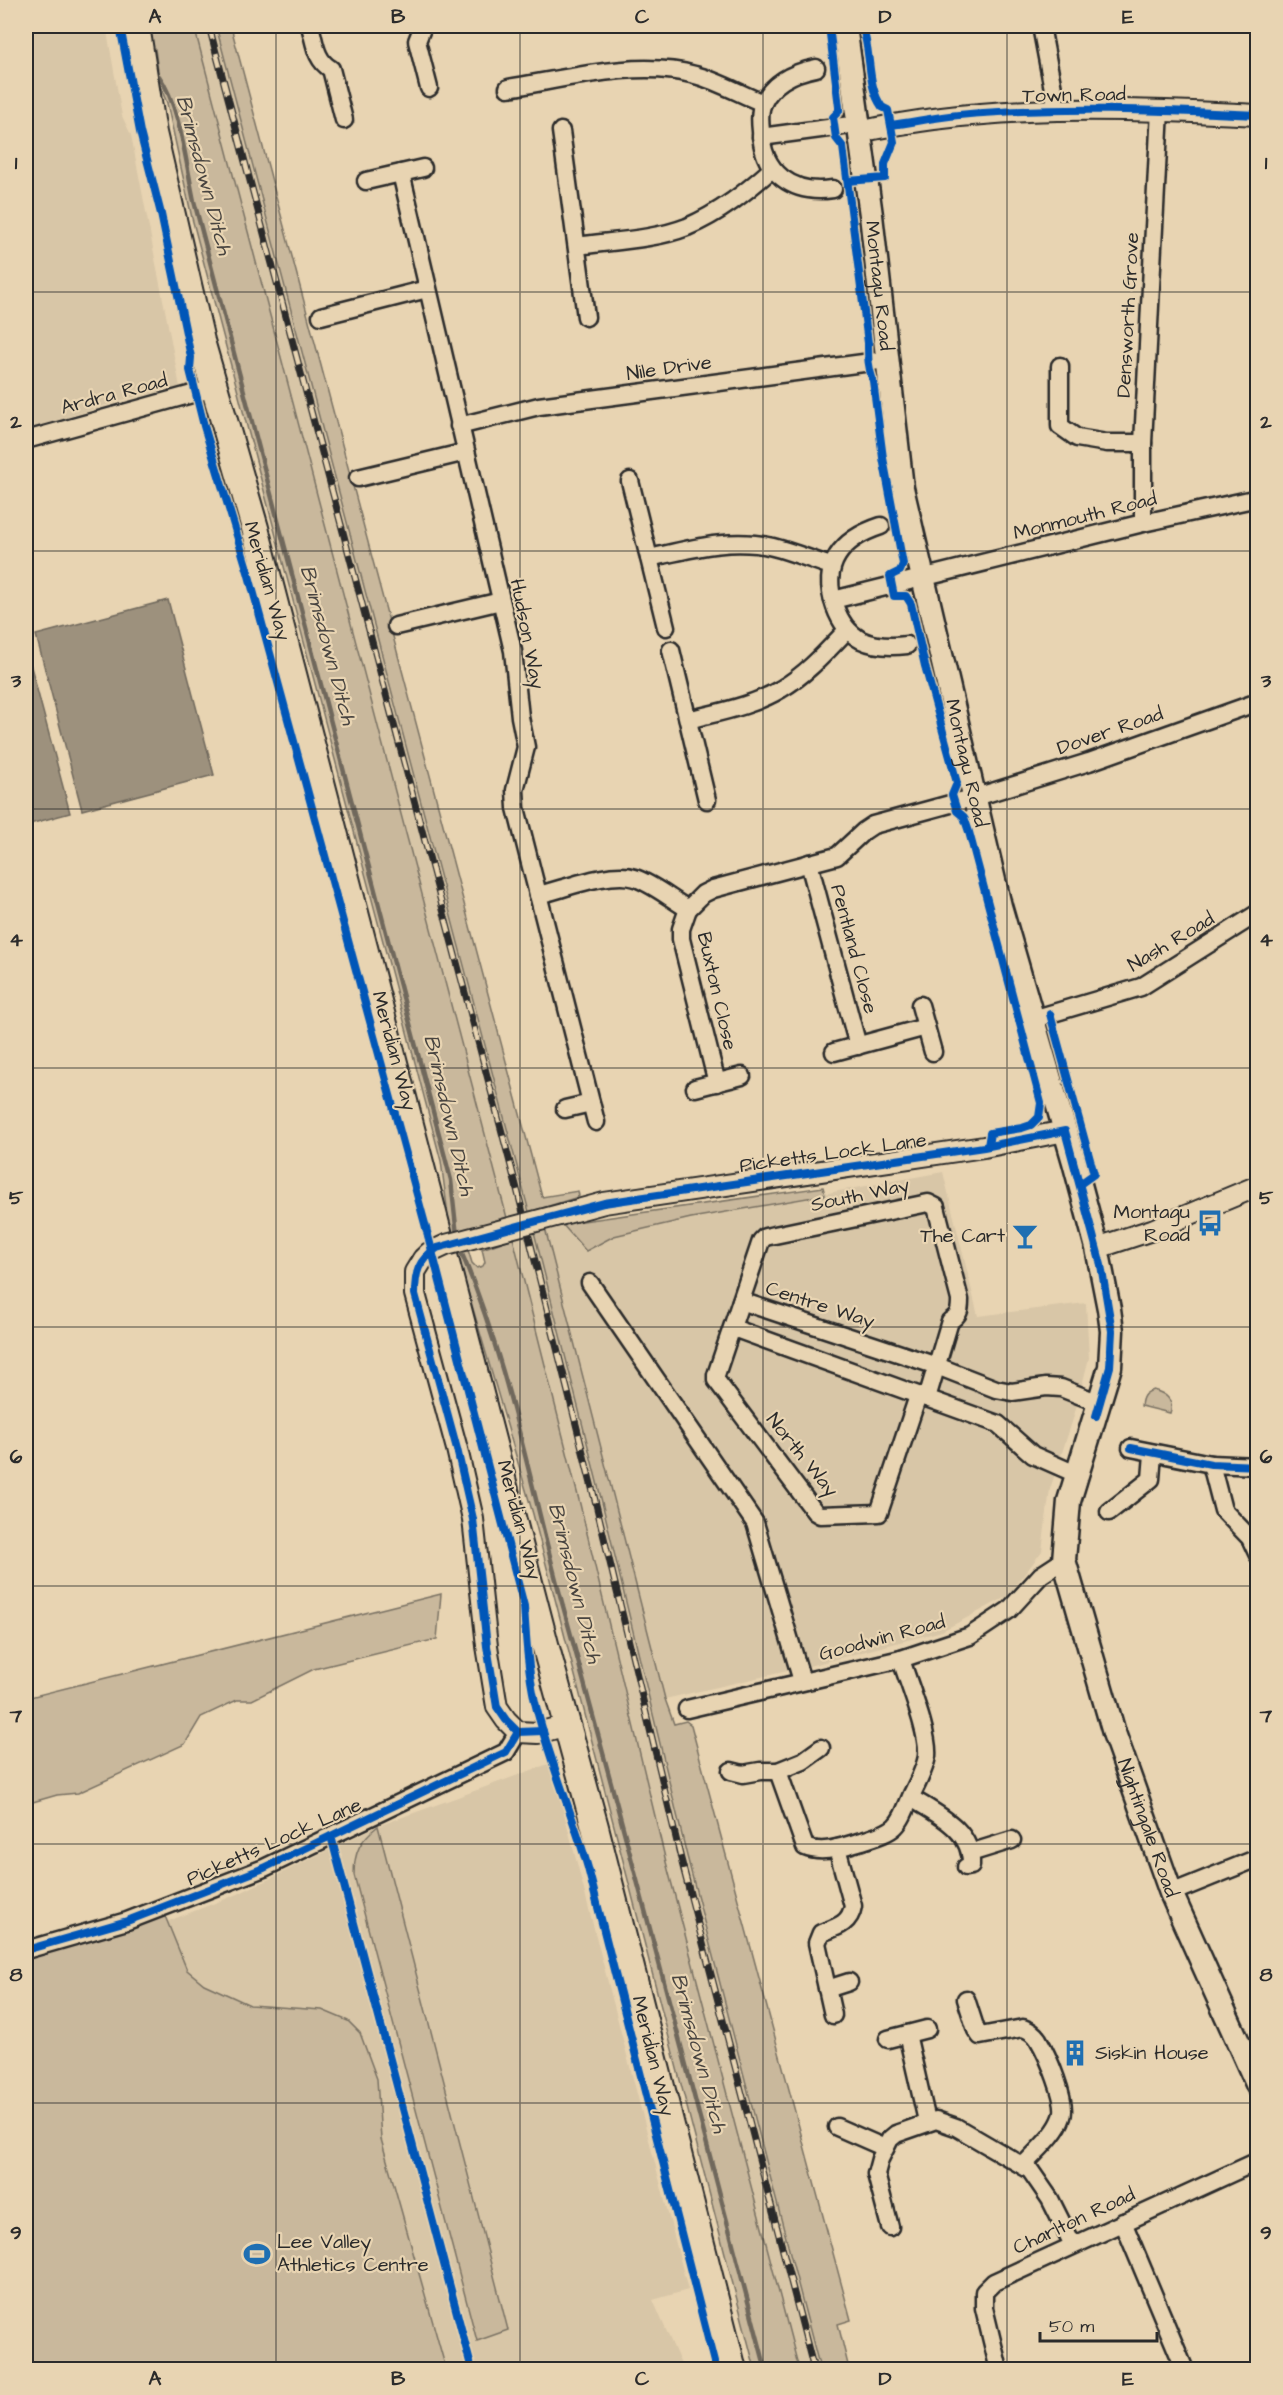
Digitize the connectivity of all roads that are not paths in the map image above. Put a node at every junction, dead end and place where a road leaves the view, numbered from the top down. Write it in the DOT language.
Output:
graph roads {
  1 [pos="136,26"];
  2 [pos="310,26"];
  3 [pos="423,26"];
  4 [pos="845,26"];
  5 [pos="1041,26"];
  6 [pos="816,68"];
  7 [pos="429,88"];
  8 [pos="508,88"];
  9 [pos="763,104"];
  10 [pos="1057,110"];
  11 [pos="1160,110"];
  12 [pos="1257,115"];
  13 [pos="344,120"];
  14 [pos="859,128"];
  15 [pos="561,131"];
  16 [pos="761,137"];
  17 [pos="423,168"];
  18 [pos="772,169"];
  19 [pos="400,173"];
  20 [pos="366,181"];
  21 [pos="833,189"];
  22 [pos="577,246"];
  23 [pos="427,289"];
  24 [pos="321,316"];
  25 [pos="586,317"];
  26 [pos="886,360"];
  27 [pos="1060,366"];
  28 [pos="214,388"];
  29 [pos="459,426"];
  30 [pos="26,440"];
  31 [pos="1143,443"];
  32 [pos="466,452"];
  33 [pos="358,478"];
  34 [pos="630,481"];
  35 [pos="1257,498"];
  36 [pos="1143,523"];
  37 [pos="881,526"];
  38 [pos="649,558"];
  39 [pos="831,566"];
  40 [pos="923,578"];
  41 [pos="833,600"];
  42 [pos="501,601"];
  43 [pos="396,626"];
  44 [pos="666,627"];
  45 [pos="848,630"];
  46 [pos="907,645"];
  47 [pos="671,650"];
  48 [pos="1257,702"];
  49 [pos="688,720"];
  50 [pos="976,797"];
  51 [pos="707,800"];
  52 [pos="809,863"];
  53 [pos="538,895"];
  54 [pos="688,909"];
  55 [pos="1257,913"];
  56 [pos="920,1005"];
  57 [pos="1033,1018"];
  58 [pos="926,1028"];
  59 [pos="858,1046"];
  60 [pos="834,1052"];
  61 [pos="933,1052"];
  62 [pos="742,1077"];
  63 [pos="717,1083"];
  64 [pos="695,1088"];
  65 [pos="591,1103"];
  66 [pos="565,1109"];
  67 [pos="596,1122"];
  68 [pos="1065,1131"];
  69 [pos="1257,1186"];
  70 [pos="1097,1248"];
  71 [pos="590,1283"];
  72 [pos="741,1301"];
  73 [pos="733,1328"];
  74 [pos="937,1366"];
  75 [pos="922,1397"];
  76 [pos="1100,1403"];
  77 [pos="1131,1448"];
  78 [pos="1153,1454"];
  79 [pos="1211,1464"];
  80 [pos="1257,1466"];
  81 [pos="1076,1474"];
  82 [pos="1109,1512"];
  83 [pos="1257,1555"];
  84 [pos="1064,1560"];
  85 [pos="901,1659"];
  86 [pos="802,1681"];
  87 [pos="687,1709"];
  88 [pos="567,1725"];
  89 [pos="518,1732"];
  90 [pos="821,1748"];
  91 [pos="731,1771"];
  92 [pos="778,1772"];
  93 [pos="911,1798"];
  94 [pos="1012,1840"];
  95 [pos="837,1848"];
  96 [pos="1257,1858"];
  97 [pos="1171,1893"];
  98 [pos="26,1950"];
  99 [pos="849,1982"];
  100 [pos="827,1989"];
  101 [pos="966,1999"];
  102 [pos="833,2015"];
  103 [pos="927,2029"];
  104 [pos="907,2034"];
  105 [pos="888,2039"];
  106 [pos="1257,2086"];
  107 [pos="927,2121"];
  108 [pos="837,2127"];
  109 [pos="885,2148"];
  110 [pos="1257,2161"];
  111 [pos="1024,2165"];
  112 [pos="1123,2222"];
  113 [pos="890,2227"];
  114 [pos="1073,2245"];
  115 [pos="733,2370"];
  116 [pos="999,2370"];
  117 [pos="1185,2370"];
  1 -- 28 [label="main road, Meridian Way"];
  2 -- 13 [label="street"];
  3 -- 7 [label="street"];
  4 -- 14 [label="main road, Montagu Road"];
  5 -- 10 [label="street"];
  6 -- 9 [label="street"];
  8 -- 9 [label="street"];
  9 -- 16 [label="street"];
  10 -- 11 [label="street, Town Road"];
  10 -- 14 [label="street, Town Road"];
  11 -- 12 [label="street, Town Road"];
  11 -- 31 [label="street, Densworth Grove"];
  14 -- 16 [label="street"];
  14 -- 26 [label="main road, Montagu Road"];
  15 -- 22 [label="street"];
  16 -- 18 [label="street"];
  17 -- 19 [label="street"];
  18 -- 21 [label="street"];
  18 -- 22 [label="street"];
  19 -- 20 [label="street"];
  19 -- 23 [label="street, Hudson Way"];
  22 -- 25 [label="street"];
  23 -- 24 [label="street"];
  23 -- 29 [label="street, Hudson Way"];
  26 -- 29 [label="street, Nile Drive"];
  26 -- 40 [label="main road, Montagu Road"];
  27 -- 31 [label="street"];
  28 -- 30 [label="street, Ardra Road"];
  28 -- 88 [label="main road, Meridian Way"];
  29 -- 32 [label="street, Hudson Way"];
  31 -- 36 [label="street, Densworth Grove"];
  32 -- 33 [label="street"];
  32 -- 42 [label="street, Hudson Way"];
  34 -- 38 [label="street"];
  35 -- 36 [label="street, Monmouth Road"];
  36 -- 40 [label="street, Monmouth Road"];
  37 -- 39 [label="street"];
  38 -- 39 [label="street"];
  38 -- 44 [label="street"];
  39 -- 41 [label="street"];
  40 -- 41 [label="street, Monmouth Road"];
  40 -- 50 [label="main road, Montagu Road"];
  41 -- 45 [label="street"];
  42 -- 43 [label="street"];
  42 -- 53 [label="street, Hudson Way"];
  45 -- 46 [label="street"];
  45 -- 49 [label="street"];
  47 -- 49 [label="street"];
  48 -- 50 [label="street, Dover Road"];
  49 -- 51 [label="street"];
  50 -- 52 [label="street, Dover Road"];
  50 -- 57 [label="main road, Montagu Road"];
  52 -- 54 [label="street, Dover Road"];
  52 -- 59 [label="street, Pentland Close"];
  53 -- 54 [label="street"];
  53 -- 65 [label="street, Hudson Way"];
  54 -- 63 [label="street, Buxton Close"];
  55 -- 57 [label="street, Nash Road"];
  56 -- 58 [label="street"];
  57 -- 68 [label="main road, Montagu Road"];
  58 -- 59 [label="street, Pentland Close"];
  58 -- 61 [label="street"];
  59 -- 60 [label="street, Pentland Close"];
  62 -- 63 [label="street, Buxton Close"];
  63 -- 64 [label="street, Buxton Close"];
  65 -- 66 [label="street"];
  65 -- 67 [label="street, Hudson Way"];
  68 -- 70 [label="main road, Montagu Road"];
  68 -- 89 [label="street, Picketts Lock Lane, bridge"];
  69 -- 70 [label="street"];
  70 -- 76 [label="main road, Montagu Road"];
  71 -- 86 [label="street"];
  72 -- 73 [label="street, Centre Way"];
  72 -- 74 [label="street, Centre Way"];
  72 -- 74 [label="street, South Way"];
  73 -- 75 [label="street"];
  73 -- 75 [label="street, North Way"];
  74 -- 75 [label="street"];
  74 -- 76 [label="street, Centre Way"];
  75 -- 81 [label="street"];
  76 -- 81 [label="main road, Montagu Road"];
  77 -- 78 [label="street"];
  78 -- 79 [label="street"];
  78 -- 82 [label="street"];
  79 -- 80 [label="street"];
  79 -- 83 [label="street"];
  81 -- 84 [label="main road, Montagu Road"];
  84 -- 85 [label="street, Goodwin Road"];
  84 -- 97 [label="main road, Nightingale Road"];
  85 -- 86 [label="street, Goodwin Road"];
  85 -- 93 [label="street"];
  86 -- 87 [label="street, Goodwin Road"];
  88 -- 89 [label="street"];
  88 -- 115 [label="main road, Meridian Way"];
  89 -- 98 [label="street, Picketts Lock Lane"];
  90 -- 92 [label="street"];
  91 -- 92 [label="street"];
  92 -- 95 [label="street"];
  93 -- 94 [label="street"];
  93 -- 95 [label="street"];
  95 -- 100 [label="street"];
  96 -- 97 [label="street"];
  97 -- 106 [label="main road, Nightingale Road"];
  99 -- 100 [label="street"];
  100 -- 102 [label="street"];
  101 -- 111 [label="street"];
  103 -- 104 [label="street"];
  104 -- 105 [label="street"];
  104 -- 107 [label="street"];
  107 -- 109 [label="street"];
  107 -- 111 [label="street"];
  108 -- 109 [label="street"];
  109 -- 113 [label="street"];
  110 -- 112 [label="street, Charlton Road"];
  111 -- 114 [label="street"];
  112 -- 114 [label="street, Charlton Road"];
  112 -- 117 [label="street"];
  114 -- 116 [label="street, Charlton Road"];
}
